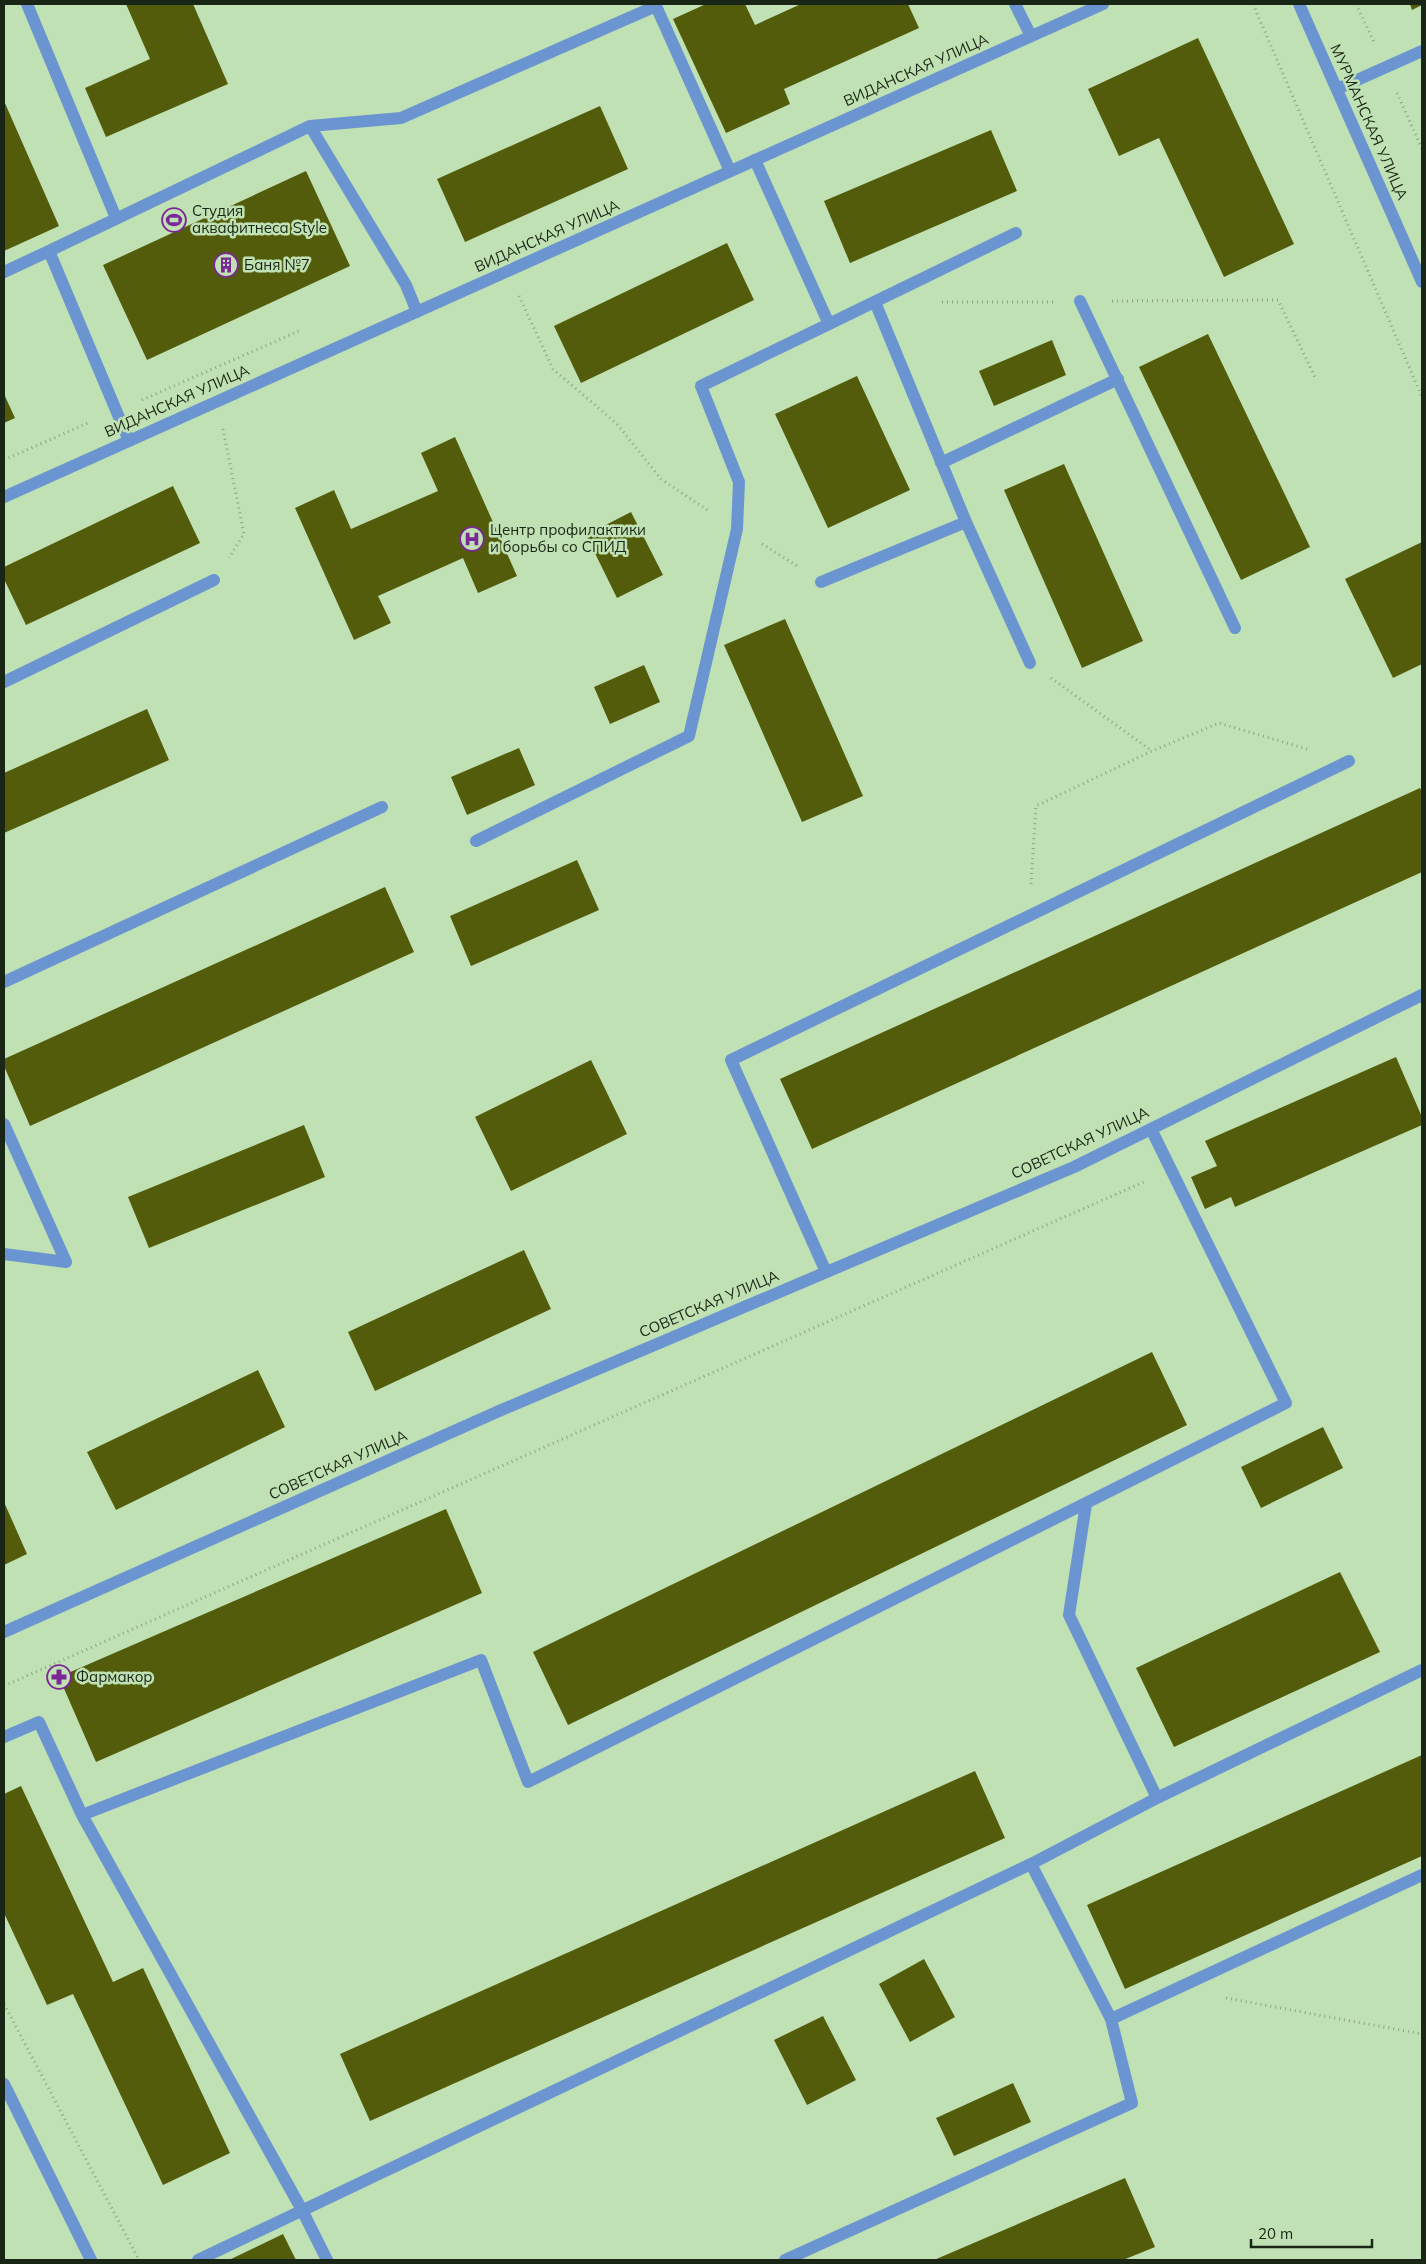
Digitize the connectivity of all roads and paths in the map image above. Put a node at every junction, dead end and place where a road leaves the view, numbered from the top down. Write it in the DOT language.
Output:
graph roads {
  1 [pos="27,4"];
  2 [pos="1015,4"];
  3 [pos="1103,4"];
  4 [pos="1253,4"];
  5 [pos="1299,4"];
  6 [pos="658,5"];
  7 [pos="1030,36"];
  8 [pos="1422,51"];
  9 [pos="1337,89"];
  10 [pos="310,126"];
  11 [pos="755,160"];
  12 [pos="730,171"];
  13 [pos="116,218"];
  14 [pos="1016,233"];
  15 [pos="49,251"];
  16 [pos="508,271"];
  17 [pos="4,272"];
  18 [pos="1422,282"];
  19 [pos="875,302"];
  20 [pos="1080,302"];
  21 [pos="417,312"];
  22 [pos="829,324"];
  23 [pos="1118,379"];
  24 [pos="1422,397"];
  25 [pos="217,401"];
  26 [pos="129,441"];
  27 [pos="941,464"];
  28 [pos="4,497"];
  29 [pos="966,522"];
  30 [pos="737,529"];
  31 [pos="214,580"];
  32 [pos="821,582"];
  33 [pos="1235,628"];
  34 [pos="1030,663"];
  35 [pos="4,682"];
  36 [pos="1152,751"];
  37 [pos="1349,761"];
  38 [pos="382,807"];
  39 [pos="476,841"];
  40 [pos="1029,917"];
  41 [pos="4,982"];
  42 [pos="1422,995"];
  43 [pos="4,1124"];
  44 [pos="1151,1129"];
  45 [pos="1171,1170"];
  46 [pos="4,1254"];
  47 [pos="826,1272"];
  48 [pos="1086,1504"];
  49 [pos="4,1632"];
  50 [pos="1422,1670"];
  51 [pos="4,1686"];
  52 [pos="4,1737"];
  53 [pos="1156,1798"];
  54 [pos="82,1815"];
  55 [pos="1031,1864"];
  56 [pos="1422,1875"];
  57 [pos="1180,1989"];
  58 [pos="4,2004"];
  59 [pos="1112,2019"];
  60 [pos="1422,2034"];
  61 [pos="4,2084"];
  62 [pos="302,2210"];
  63 [pos="91,2260"];
  64 [pos="139,2260"];
  65 [pos="198,2260"];
  66 [pos="327,2260"];
  67 [pos="785,2260"];
  1 -- 13 [label="street"];
  2 -- 7 [label="street"];
  3 -- 7 [label="street, ВИДАНСКАЯ УЛИЦА"];
  4 -- 24 [label="path"];
  5 -- 9 [label="street, МУРМАНСКАЯ УЛИЦА"];
  6 -- 10 [label="street"];
  6 -- 12 [label="street"];
  7 -- 11 [label="street, ВИДАНСКАЯ УЛИЦА"];
  8 -- 9 [label="street"];
  9 -- 18 [label="street, МУРМАНСКАЯ УЛИЦА"];
  10 -- 13 [label="street"];
  10 -- 21 [label="street"];
  11 -- 12 [label="street, ВИДАНСКАЯ УЛИЦА"];
  11 -- 22 [label="street"];
  12 -- 16 [label="street, ВИДАНСКАЯ УЛИЦА"];
  13 -- 15 [label="street"];
  14 -- 19 [label="street"];
  15 -- 17 [label="street"];
  15 -- 26 [label="street"];
  16 -- 21 [label="street, ВИДАНСКАЯ УЛИЦА"];
  16 -- 30 [label="path"];
  19 -- 22 [label="street"];
  19 -- 27 [label="street"];
  20 -- 23 [label="street"];
  21 -- 25 [label="street, ВИДАНСКАЯ УЛИЦА"];
  22 -- 30 [label="street"];
  23 -- 27 [label="street"];
  23 -- 33 [label="street"];
  25 -- 26 [label="street, ВИДАНСКАЯ УЛИЦА"];
  25 -- 31 [label="path"];
  26 -- 28 [label="street, ВИДАНСКАЯ УЛИЦА"];
  27 -- 29 [label="street"];
  29 -- 32 [label="street"];
  29 -- 34 [label="street"];
  30 -- 32 [label="path"];
  30 -- 39 [label="street"];
  31 -- 35 [label="street"];
  34 -- 36 [label="path"];
  36 -- 37 [label="path"];
  36 -- 40 [label="path"];
  37 -- 40 [label="street"];
  38 -- 41 [label="street"];
  40 -- 47 [label="street"];
  42 -- 44 [label="street, СОВЕТСКАЯ УЛИЦА"];
  43 -- 46 [label="street"];
  44 -- 45 [label="street"];
  44 -- 47 [label="street, СОВЕТСКАЯ УЛИЦА"];
  45 -- 48 [label="street"];
  45 -- 51 [label="path"];
  47 -- 49 [label="street, СОВЕТСКАЯ УЛИЦА"];
  48 -- 53 [label="street"];
  48 -- 54 [label="street"];
  50 -- 53 [label="street"];
  52 -- 54 [label="street"];
  53 -- 55 [label="street"];
  54 -- 62 [label="street"];
  55 -- 59 [label="street"];
  55 -- 62 [label="street"];
  56 -- 57 [label="street"];
  57 -- 59 [label="street"];
  57 -- 60 [label="path"];
  58 -- 64 [label="path"];
  59 -- 67 [label="street"];
  61 -- 63 [label="street"];
  62 -- 65 [label="street"];
  62 -- 66 [label="street"];
}
